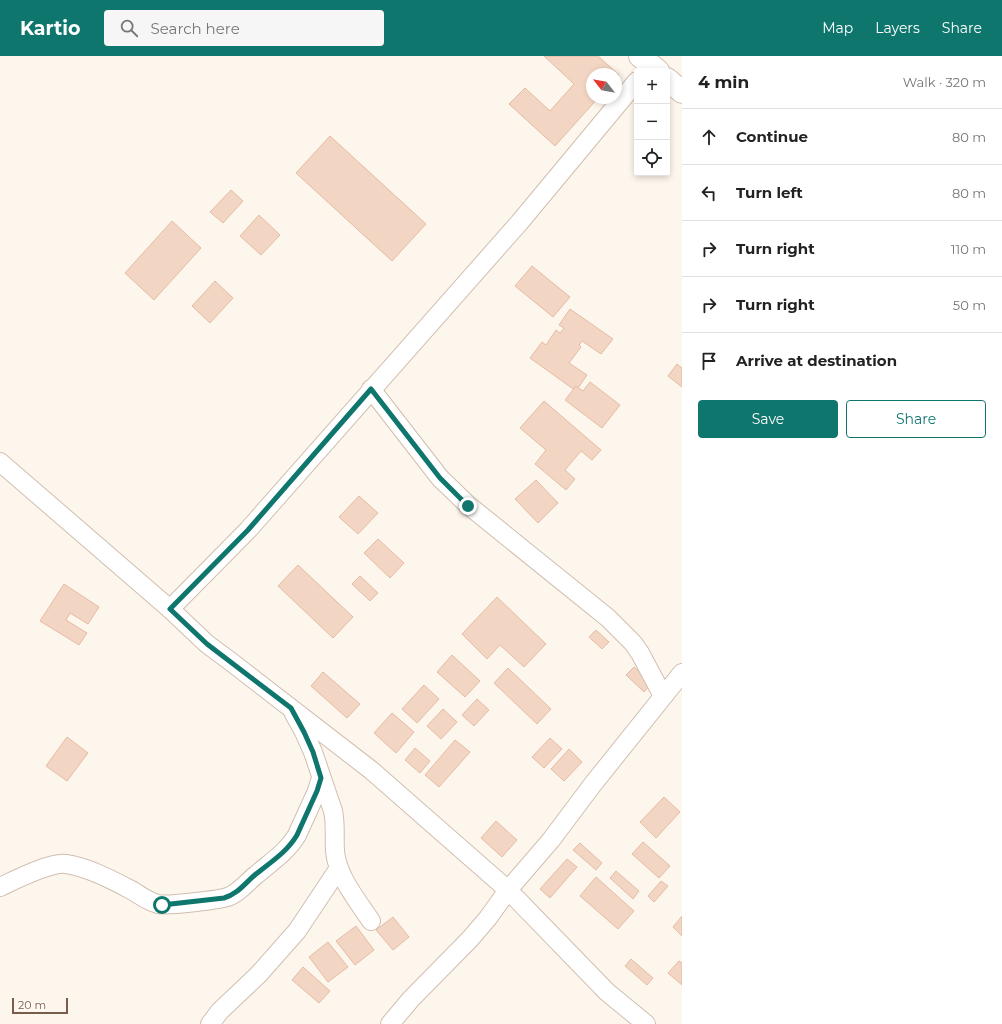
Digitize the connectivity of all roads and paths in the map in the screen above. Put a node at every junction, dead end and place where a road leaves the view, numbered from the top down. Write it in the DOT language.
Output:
graph roads {
  1 [pos="648,67"];
  2 [pos="670,82"];
  3 [pos="682,92"];
  4 [pos="371,389"];
  5 [pos="0,462"];
  6 [pos="170,609"];
  7 [pos="682,674"];
  8 [pos="663,696"];
  9 [pos="291,708"];
  10 [pos="321,778"];
  11 [pos="338,868"];
  12 [pos="0,887"];
  13 [pos="508,890"];
  14 [pos="371,921"];
  15 [pos="210,1024"];
  16 [pos="390,1024"];
  17 [pos="646,1024"];
  1 -- 4 [label="street"];
  2 -- 3 [label="street"];
  4 -- 6 [label="street"];
  4 -- 8 [label="street"];
  5 -- 6 [label="street"];
  6 -- 9 [label="street"];
  7 -- 8 [label="street"];
  8 -- 13 [label="street"];
  9 -- 10 [label="street"];
  9 -- 13 [label="street"];
  10 -- 11 [label="street"];
  10 -- 12 [label="street"];
  11 -- 14 [label="street"];
  11 -- 15 [label="street"];
  13 -- 16 [label="street"];
  13 -- 17 [label="street"];
}
